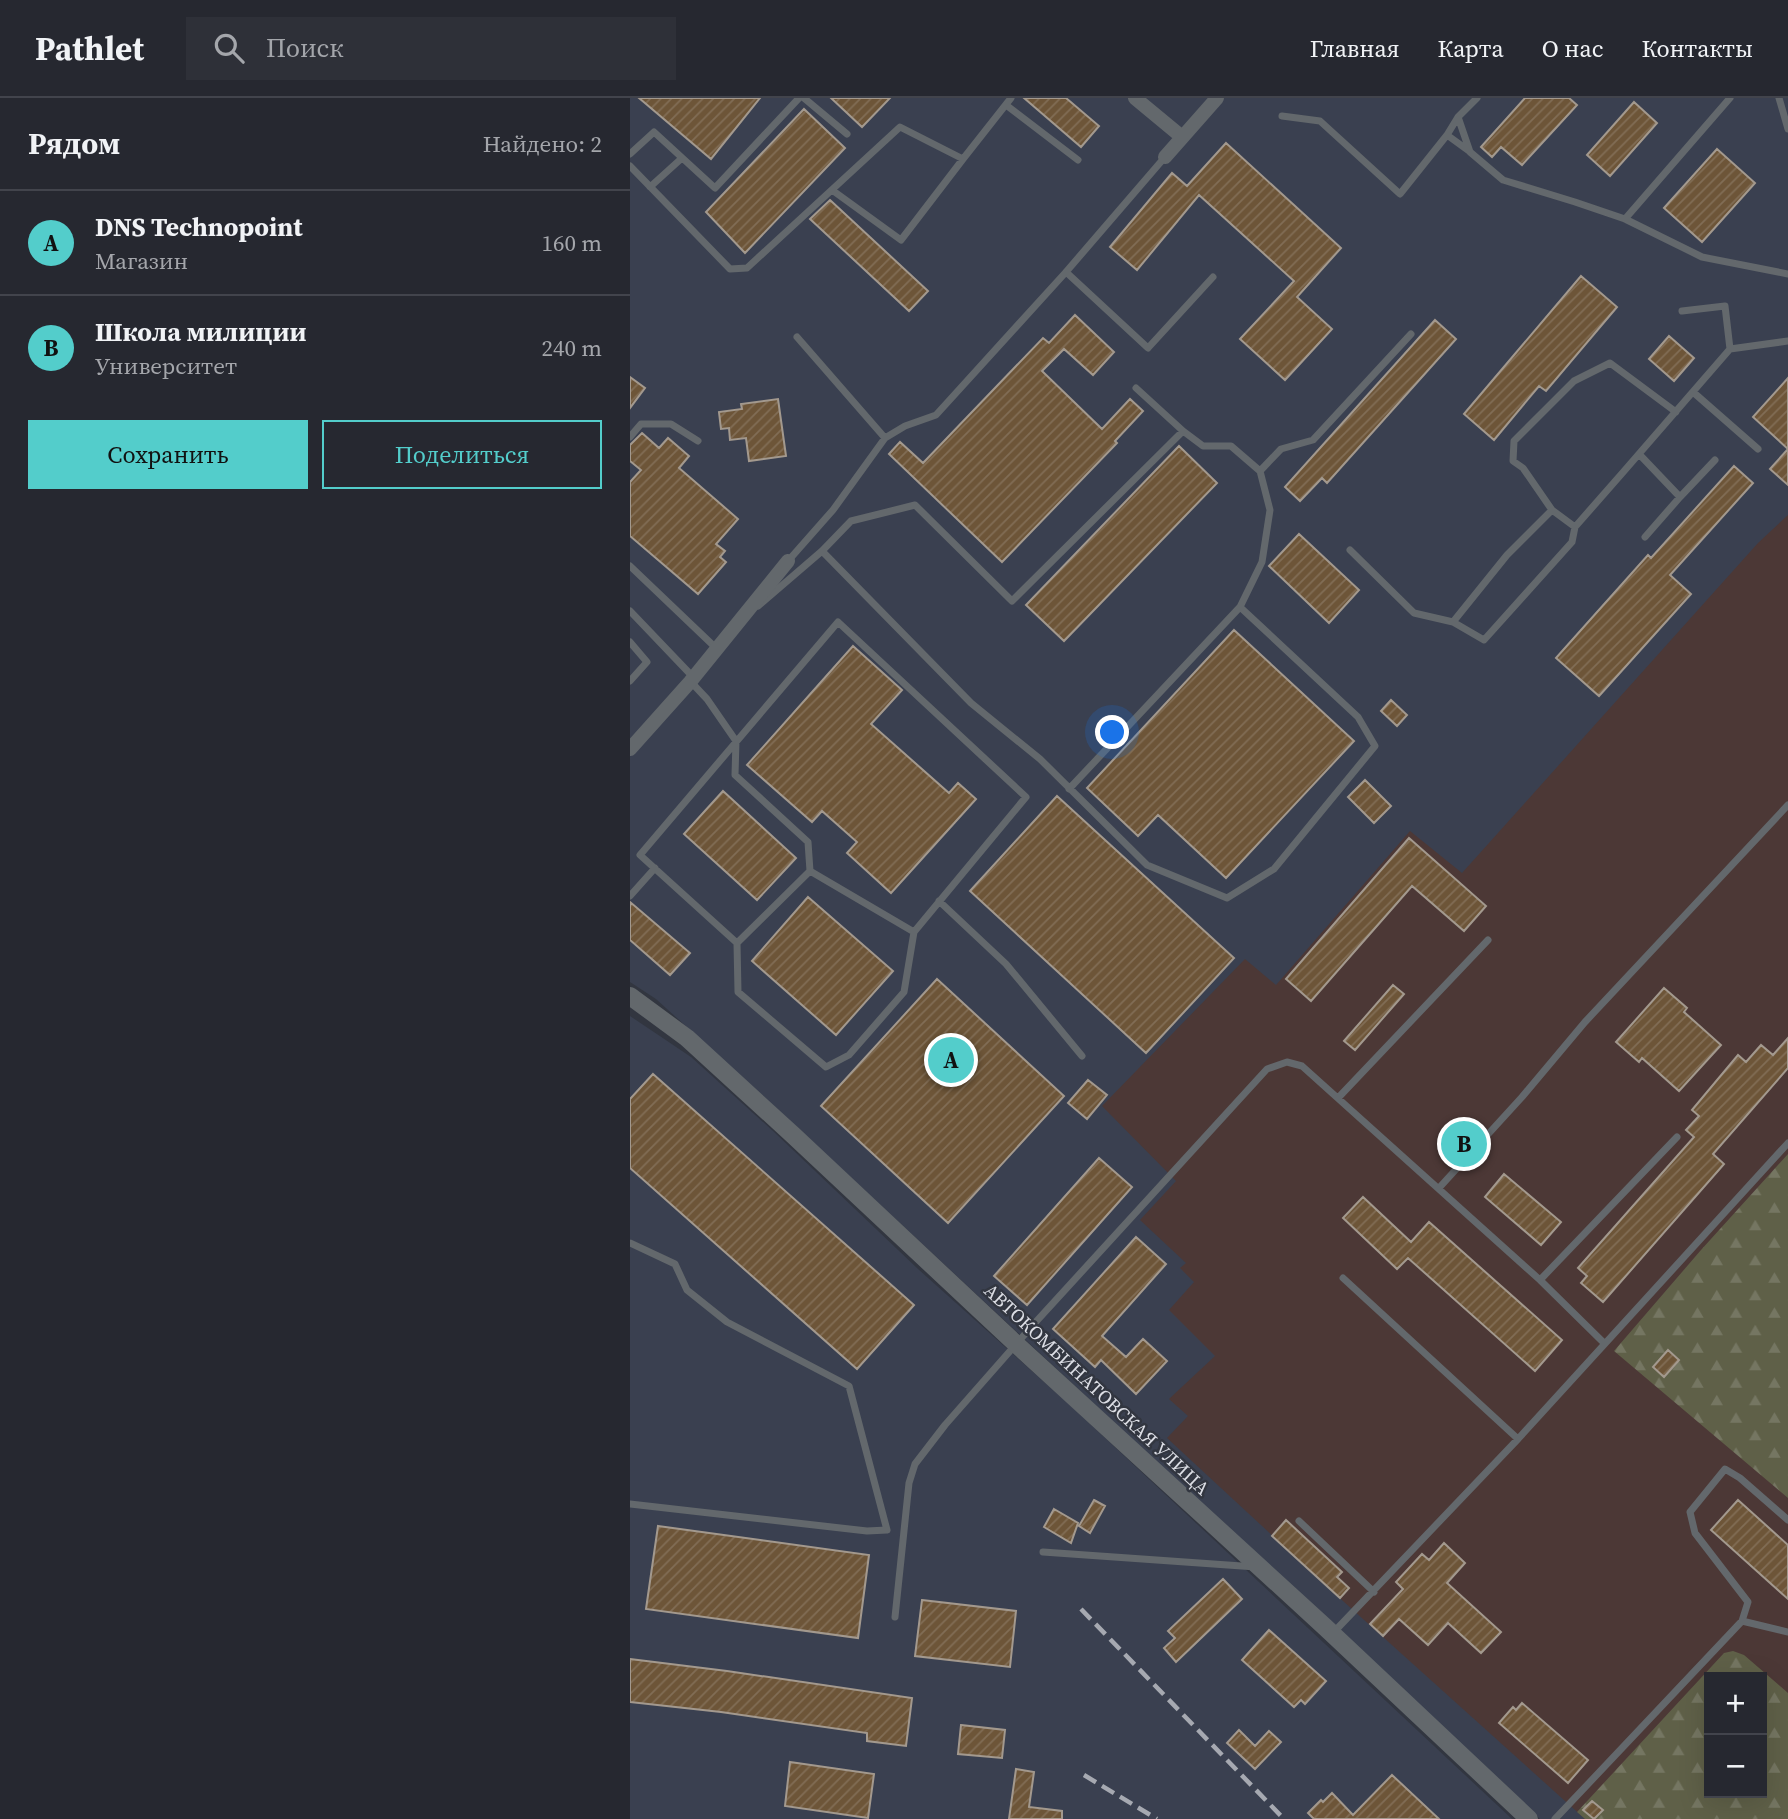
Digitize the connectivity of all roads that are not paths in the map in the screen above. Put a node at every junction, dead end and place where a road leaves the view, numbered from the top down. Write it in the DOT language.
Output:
graph roads {
  1 [pos="799,98"];
  2 [pos="804,98"];
  3 [pos="1135,98"];
  4 [pos="1217,98"];
  5 [pos="1477,98"];
  6 [pos="1730,98"];
  7 [pos="1779,98"];
  8 [pos="1009,101"];
  9 [pos="1282,116"];
  10 [pos="1458,117"];
  11 [pos="1788,129"];
  12 [pos="847,134"];
  13 [pos="1447,135"];
  14 [pos="1182,137"];
  15 [pos="1470,152"];
  16 [pos="630,154"];
  17 [pos="1165,157"];
  18 [pos="682,158"];
  19 [pos="964,159"];
  20 [pos="1078,160"];
  21 [pos="630,166"];
  22 [pos="650,187"];
  23 [pos="832,190"];
  24 [pos="1625,219"];
  25 [pos="1066,272"];
  26 [pos="1788,274"];
  27 [pos="1213,277"];
  28 [pos="1682,311"];
  29 [pos="1411,334"];
  30 [pos="797,337"];
  31 [pos="1788,341"];
  32 [pos="1730,349"];
  33 [pos="1136,388"];
  34 [pos="1693,392"];
  35 [pos="1676,412"];
  36 [pos="1183,432"];
  37 [pos="630,437"];
  38 [pos="885,438"];
  39 [pos="698,442"];
  40 [pos="1758,449"];
  41 [pos="1639,454"];
  42 [pos="1714,460"];
  43 [pos="1260,471"];
  44 [pos="1680,497"];
  45 [pos="1552,510"];
  46 [pos="1575,527"];
  47 [pos="1645,537"];
  48 [pos="1350,550"];
  49 [pos="822,551"];
  50 [pos="788,561"];
  51 [pos="630,566"];
  52 [pos="1240,607"];
  53 [pos="630,611"];
  54 [pos="1453,622"];
  55 [pos="737,625"];
  56 [pos="630,642"];
  57 [pos="717,649"];
  58 [pos="692,680"];
  59 [pos="630,681"];
  60 [pos="736,741"];
  61 [pos="630,749"];
  62 [pos="1069,789"];
  63 [pos="1788,805"];
  64 [pos="654,868"];
  65 [pos="810,871"];
  66 [pos="630,896"];
  67 [pos="939,901"];
  68 [pos="914,932"];
  69 [pos="1488,940"];
  70 [pos="737,943"];
  71 [pos="632,999"];
  72 [pos="1082,1056"];
  73 [pos="1338,1098"];
  74 [pos="1677,1137"];
  75 [pos="1788,1143"];
  76 [pos="1439,1188"];
  77 [pos="630,1243"];
  78 [pos="1343,1278"];
  79 [pos="1539,1280"];
  80 [pos="1604,1343"];
  81 [pos="1016,1344"];
  82 [pos="1518,1439"];
  83 [pos="630,1504"];
  84 [pos="1788,1520"];
  85 [pos="1298,1521"];
  86 [pos="887,1530"];
  87 [pos="904,1532"];
  88 [pos="1043,1552"];
  89 [pos="1260,1568"];
  90 [pos="1374,1592"];
  91 [pos="895,1617"];
  92 [pos="1742,1621"];
  93 [pos="1788,1632"];
  94 [pos="1332,1635"];
  95 [pos="1529,1819"];
  96 [pos="1555,1819"];
  1 -- 18 [label="lane"];
  2 -- 12 [label="lane"];
  3 -- 14 [label="street"];
  4 -- 14 [label="street"];
  5 -- 10 [label="lane"];
  6 -- 24 [label="lane"];
  7 -- 11 [label="lane"];
  8 -- 19 [label="lane"];
  8 -- 20 [label="lane"];
  9 -- 13 [label="lane"];
  10 -- 13 [label="lane"];
  10 -- 15 [label="lane"];
  13 -- 15 [label="lane"];
  14 -- 17 [label="street"];
  15 -- 24 [label="lane"];
  16 -- 18 [label="lane"];
  17 -- 25 [label="lane"];
  18 -- 22 [label="lane"];
  19 -- 23 [label="lane"];
  19 -- 23 [label="lane"];
  21 -- 22 [label="lane"];
  22 -- 23 [label="lane"];
  24 -- 26 [label="lane"];
  25 -- 27 [label="lane"];
  25 -- 38 [label="lane"];
  28 -- 32 [label="lane"];
  29 -- 43 [label="lane"];
  30 -- 38 [label="lane"];
  31 -- 32 [label="lane"];
  32 -- 34 [label="lane"];
  33 -- 36 [label="lane"];
  34 -- 35 [label="lane"];
  34 -- 40 [label="lane"];
  35 -- 41 [label="lane"];
  35 -- 45 [label="lane"];
  36 -- 43 [label="lane"];
  36 -- 49 [label="lane"];
  37 -- 39 [label="lane"];
  38 -- 50 [label="lane"];
  41 -- 44 [label="lane"];
  41 -- 46 [label="lane"];
  42 -- 44 [label="lane"];
  43 -- 52 [label="lane"];
  44 -- 47 [label="lane"];
  45 -- 46 [label="lane"];
  45 -- 54 [label="lane"];
  46 -- 54 [label="lane"];
  48 -- 54 [label="lane"];
  49 -- 55 [label="lane"];
  49 -- 62 [label="lane"];
  50 -- 55 [label="street"];
  51 -- 57 [label="lane"];
  52 -- 62 [label="lane"];
  52 -- 62 [label="lane"];
  53 -- 58 [label="lane"];
  55 -- 57 [label="street"];
  56 -- 59 [label="lane"];
  57 -- 58 [label="street"];
  58 -- 60 [label="lane"];
  58 -- 61 [label="street"];
  60 -- 64 [label="lane"];
  60 -- 65 [label="lane"];
  60 -- 67 [label="lane"];
  63 -- 76 [label="lane"];
  64 -- 66 [label="lane"];
  64 -- 70 [label="lane"];
  65 -- 68 [label="lane"];
  65 -- 70 [label="lane"];
  67 -- 68 [label="lane"];
  67 -- 72 [label="lane"];
  68 -- 70 [label="lane"];
  69 -- 73 [label="lane"];
  71 -- 81 [label="street, АВТОКОМБИНАТОВСКАЯ УЛИЦА"];
  73 -- 76 [label="lane"];
  73 -- 81 [label="lane"];
  74 -- 79 [label="lane"];
  75 -- 80 [label="lane"];
  76 -- 79 [label="lane"];
  77 -- 86 [label="lane"];
  78 -- 82 [label="lane"];
  79 -- 80 [label="lane"];
  80 -- 82 [label="lane"];
  81 -- 87 [label="lane"];
  81 -- 89 [label="street, АВТОКОМБИНАТОВСКАЯ УЛИЦА"];
  82 -- 90 [label="lane"];
  83 -- 86 [label="lane"];
  84 -- 92 [label="lane"];
  85 -- 90 [label="lane"];
  86 -- 87 [label="lane"];
  87 -- 91 [label="lane"];
  88 -- 89 [label="lane"];
  89 -- 94 [label="street, АВТОКОМБИНАТОВСКАЯ УЛИЦА"];
  90 -- 94 [label="lane"];
  92 -- 93 [label="lane"];
  92 -- 96 [label="lane"];
  94 -- 95 [label="street, АВТОКОМБИНАТОВСКАЯ УЛИЦА"];
}
